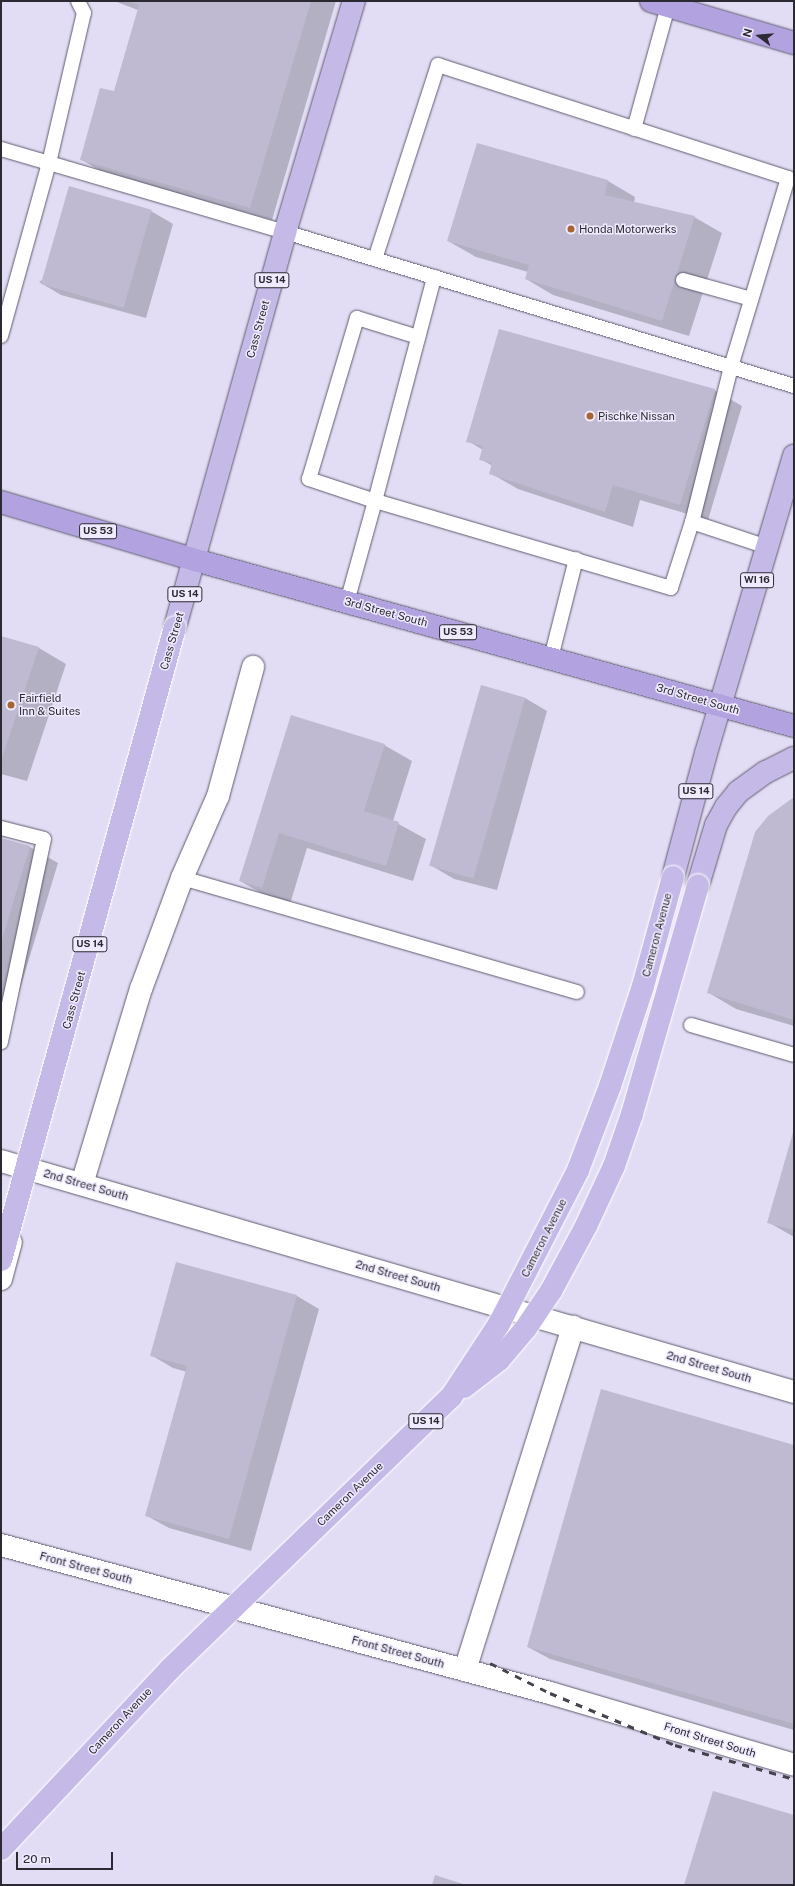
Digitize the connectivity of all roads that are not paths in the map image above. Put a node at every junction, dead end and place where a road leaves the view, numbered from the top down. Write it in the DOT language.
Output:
graph roads {
  1 [pos="78,1"];
  2 [pos="354,1"];
  3 [pos="660,4"];
  4 [pos="794,43"];
  5 [pos="634,129"];
  6 [pos="1,149"];
  7 [pos="49,163"];
  8 [pos="285,232"];
  9 [pos="375,259"];
  10 [pos="434,277"];
  11 [pos="683,280"];
  12 [pos="752,299"];
  13 [pos="1,336"];
  14 [pos="418,336"];
  15 [pos="731,367"];
  16 [pos="794,386"];
  17 [pos="794,456"];
  18 [pos="375,501"];
  19 [pos="1,502"];
  20 [pos="692,522"];
  21 [pos="767,547"];
  22 [pos="576,559"];
  23 [pos="195,560"];
  24 [pos="347,602"];
  25 [pos="551,658"];
  26 [pos="253,667"];
  27 [pos="720,704"];
  28 [pos="794,726"];
  29 [pos="794,758"];
  30 [pos="1,828"];
  31 [pos="182,878"];
  32 [pos="577,992"];
  33 [pos="691,1025"];
  34 [pos="1,1042"];
  35 [pos="794,1055"];
  36 [pos="1,1161"];
  37 [pos="32,1170"];
  38 [pos="82,1184"];
  39 [pos="1,1260"];
  40 [pos="1,1279"];
  41 [pos="573,1327"];
  42 [pos="794,1392"];
  43 [pos="450,1397"];
  44 [pos="1,1545"];
  45 [pos="465,1670"];
  46 [pos="794,1765"];
  47 [pos="1,1849"];
  1 -- 7 [label="lane"];
  2 -- 8 [label="main road, Cass Street / US 14"];
  3 -- 4 [label="highway"];
  3 -- 5 [label="lane"];
  5 -- 9 [label="lane"];
  5 -- 12 [label="lane"];
  6 -- 7 [label="lane"];
  7 -- 8 [label="lane"];
  7 -- 13 [label="lane"];
  8 -- 9 [label="lane"];
  8 -- 23 [label="main road, Cass Street / US 14"];
  9 -- 10 [label="lane"];
  10 -- 14 [label="lane"];
  10 -- 15 [label="lane"];
  11 -- 12 [label="lane"];
  12 -- 15 [label="lane"];
  14 -- 18 [label="lane"];
  14 -- 18 [label="lane"];
  15 -- 16 [label="lane"];
  15 -- 20 [label="lane"];
  17 -- 21 [label="main road, Cameron Avenue / WI 16"];
  18 -- 22 [label="lane"];
  18 -- 24 [label="lane"];
  19 -- 23 [label="highway, 3rd Street South / US 53"];
  20 -- 21 [label="lane"];
  20 -- 22 [label="lane"];
  21 -- 27 [label="main road, Cameron Avenue / WI 16"];
  22 -- 25 [label="lane"];
  23 -- 24 [label="highway, 3rd Street South / US 53"];
  23 -- 39 [label="main road, Cass Street / US 14, bridge"];
  24 -- 25 [label="highway, 3rd Street South / US 53"];
  25 -- 27 [label="highway, 3rd Street South / US 53"];
  26 -- 31 [label="street"];
  27 -- 28 [label="highway, 3rd Street South"];
  27 -- 43 [label="main road, Cameron Avenue / US 14, bridge"];
  29 -- 43 [label="main road, bridge"];
  30 -- 34 [label="lane"];
  31 -- 32 [label="lane"];
  31 -- 38 [label="street"];
  33 -- 35 [label="lane"];
  36 -- 37 [label="street, 2nd Street South"];
  37 -- 38 [label="street, 2nd Street South"];
  37 -- 40 [label="street"];
  38 -- 41 [label="street, 2nd Street South"];
  41 -- 42 [label="street, 2nd Street South"];
  41 -- 45 [label="street"];
  43 -- 47 [label="main road, Cameron Avenue / US 14, bridge"];
  44 -- 45 [label="street, Front Street South"];
  45 -- 46 [label="street, Front Street South"];
}
